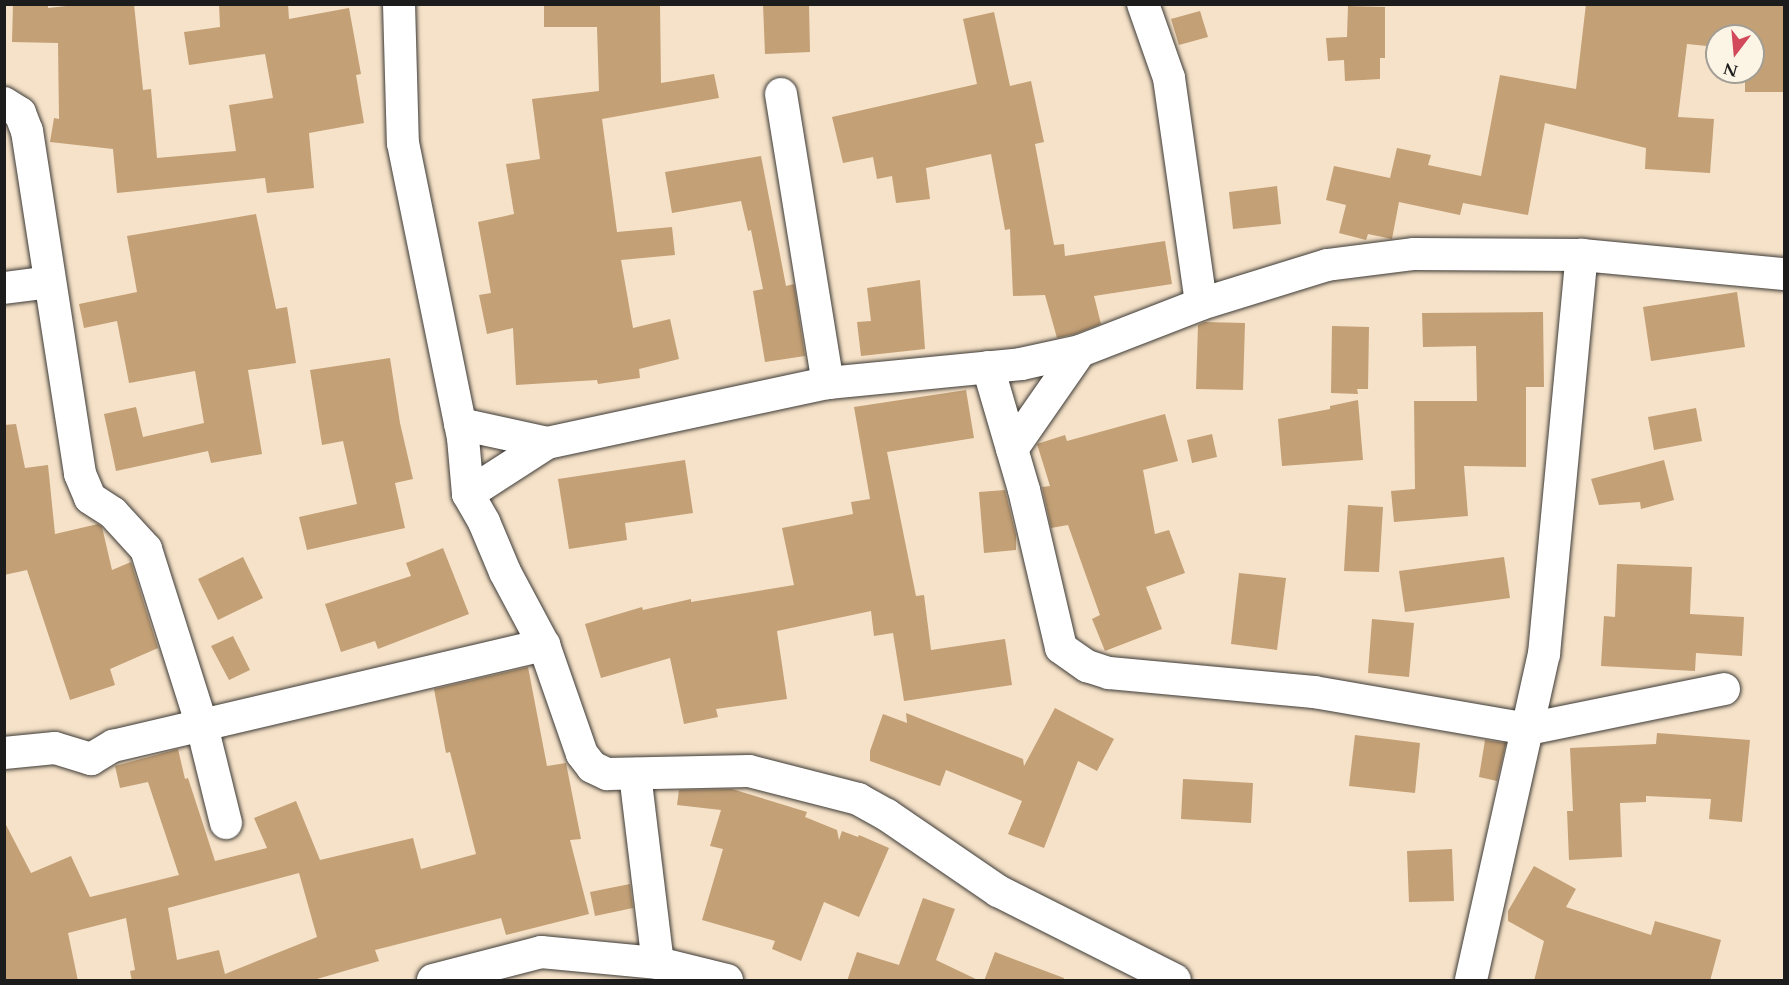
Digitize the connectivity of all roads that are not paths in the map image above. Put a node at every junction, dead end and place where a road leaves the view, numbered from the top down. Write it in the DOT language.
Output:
graph roads {
  1 [pos="399,4"];
  2 [pos="1143,4"];
  3 [pos="781,94"];
  4 [pos="4,103"];
  5 [pos="1582,255"];
  6 [pos="1785,274"];
  7 [pos="50,282"];
  8 [pos="4,288"];
  9 [pos="1201,304"];
  10 [pos="1080,351"];
  11 [pos="988,367"];
  12 [pos="828,383"];
  13 [pos="460,424"];
  14 [pos="547,443"];
  15 [pos="1012,449"];
  16 [pos="468,494"];
  17 [pos="544,645"];
  18 [pos="1724,689"];
  19 [pos="202,726"];
  20 [pos="1528,729"];
  21 [pos="4,753"];
  22 [pos="634,774"];
  23 [pos="226,823"];
  24 [pos="658,963"];
  25 [pos="433,981"];
  26 [pos="727,981"];
  27 [pos="1175,981"];
  28 [pos="1471,981"];
  1 -- 13 [label="street"];
  2 -- 9 [label="street"];
  3 -- 12 [label="street"];
  4 -- 7 [label="street"];
  5 -- 6 [label="street"];
  5 -- 9 [label="street"];
  5 -- 20 [label="street"];
  7 -- 8 [label="street"];
  7 -- 19 [label="street"];
  9 -- 10 [label="street"];
  10 -- 11 [label="street"];
  10 -- 15 [label="street"];
  11 -- 12 [label="street"];
  11 -- 15 [label="street"];
  12 -- 14 [label="street"];
  13 -- 14 [label="street"];
  13 -- 16 [label="street"];
  14 -- 16 [label="street"];
  15 -- 20 [label="street"];
  16 -- 17 [label="street"];
  17 -- 19 [label="street"];
  17 -- 22 [label="street"];
  18 -- 20 [label="street"];
  19 -- 21 [label="street"];
  19 -- 23 [label="street"];
  20 -- 28 [label="street"];
  22 -- 24 [label="street"];
  22 -- 27 [label="street"];
  24 -- 25 [label="street"];
  24 -- 26 [label="street"];
}
